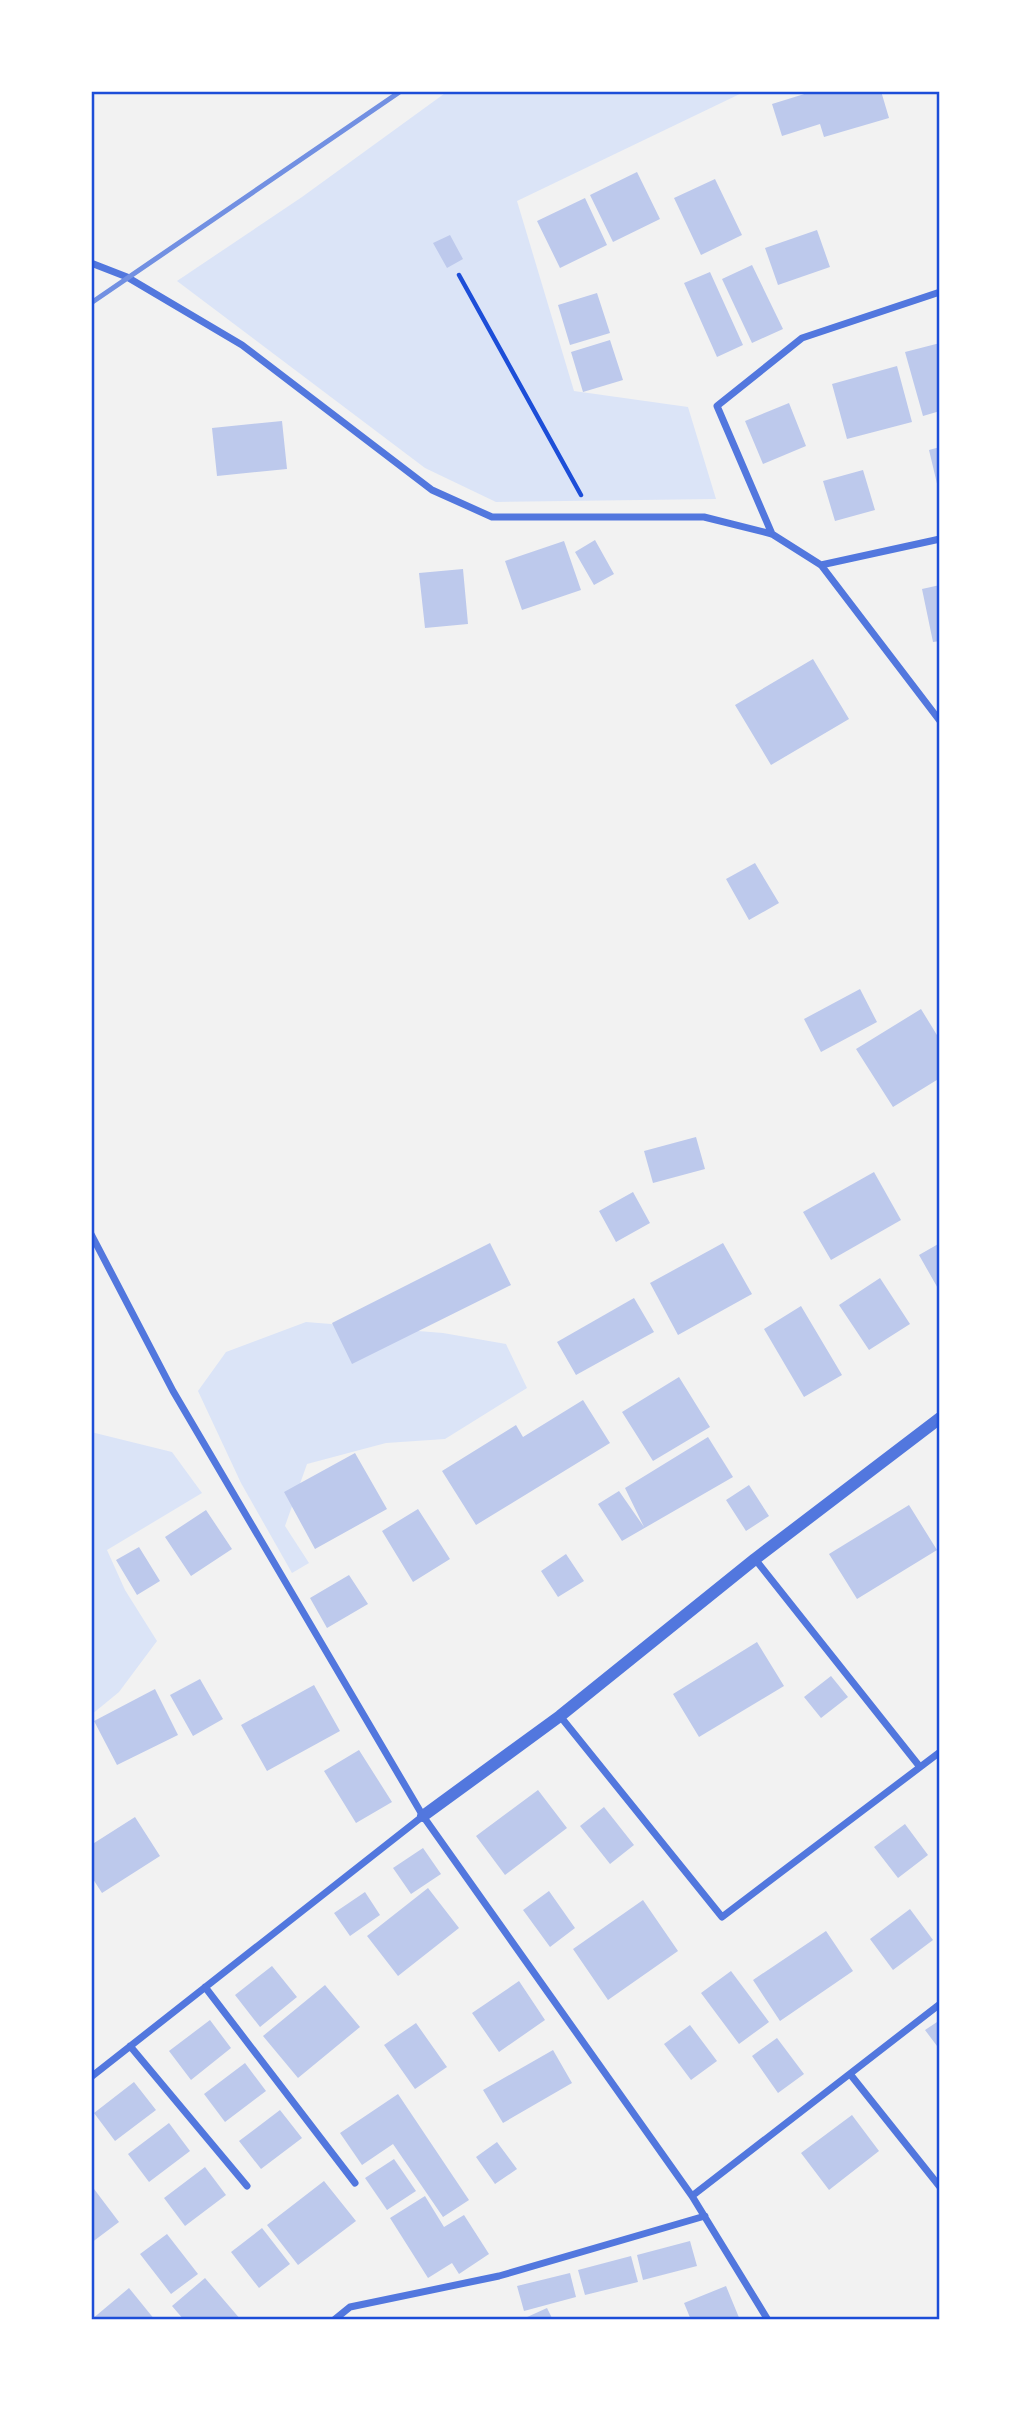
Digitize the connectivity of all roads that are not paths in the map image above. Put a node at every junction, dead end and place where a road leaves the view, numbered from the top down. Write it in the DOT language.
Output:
graph roads {
  1 [pos="91,263"];
  2 [pos="940,292"];
  3 [pos="772,534"];
  4 [pos="940,539"];
  5 [pos="821,565"];
  6 [pos="940,721"];
  7 [pos="91,1234"];
  8 [pos="940,1418"];
  9 [pos="755,1559"];
  10 [pos="560,1716"];
  11 [pos="940,1752"];
  12 [pos="920,1767"];
  13 [pos="423,1816"];
  14 [pos="205,1987"];
  15 [pos="940,2004"];
  16 [pos="130,2046"];
  17 [pos="850,2074"];
  18 [pos="91,2077"];
  19 [pos="355,2183"];
  20 [pos="247,2186"];
  21 [pos="940,2187"];
  22 [pos="692,2196"];
  23 [pos="705,2216"];
  24 [pos="334,2320"];
  25 [pos="768,2320"];
  1 -- 3 [label="street"];
  2 -- 3 [label="street"];
  3 -- 5 [label="street"];
  4 -- 5 [label="street"];
  5 -- 6 [label="street"];
  7 -- 13 [label="street"];
  8 -- 9 [label="street"];
  9 -- 10 [label="street"];
  9 -- 12 [label="street"];
  10 -- 12 [label="street"];
  10 -- 13 [label="street"];
  11 -- 12 [label="street"];
  13 -- 14 [label="street"];
  13 -- 22 [label="street"];
  14 -- 16 [label="street"];
  14 -- 19 [label="street"];
  15 -- 17 [label="street"];
  16 -- 18 [label="street"];
  16 -- 20 [label="street"];
  17 -- 21 [label="street"];
  17 -- 22 [label="street"];
  22 -- 23 [label="street"];
  23 -- 24 [label="street"];
  23 -- 25 [label="street"];
}
